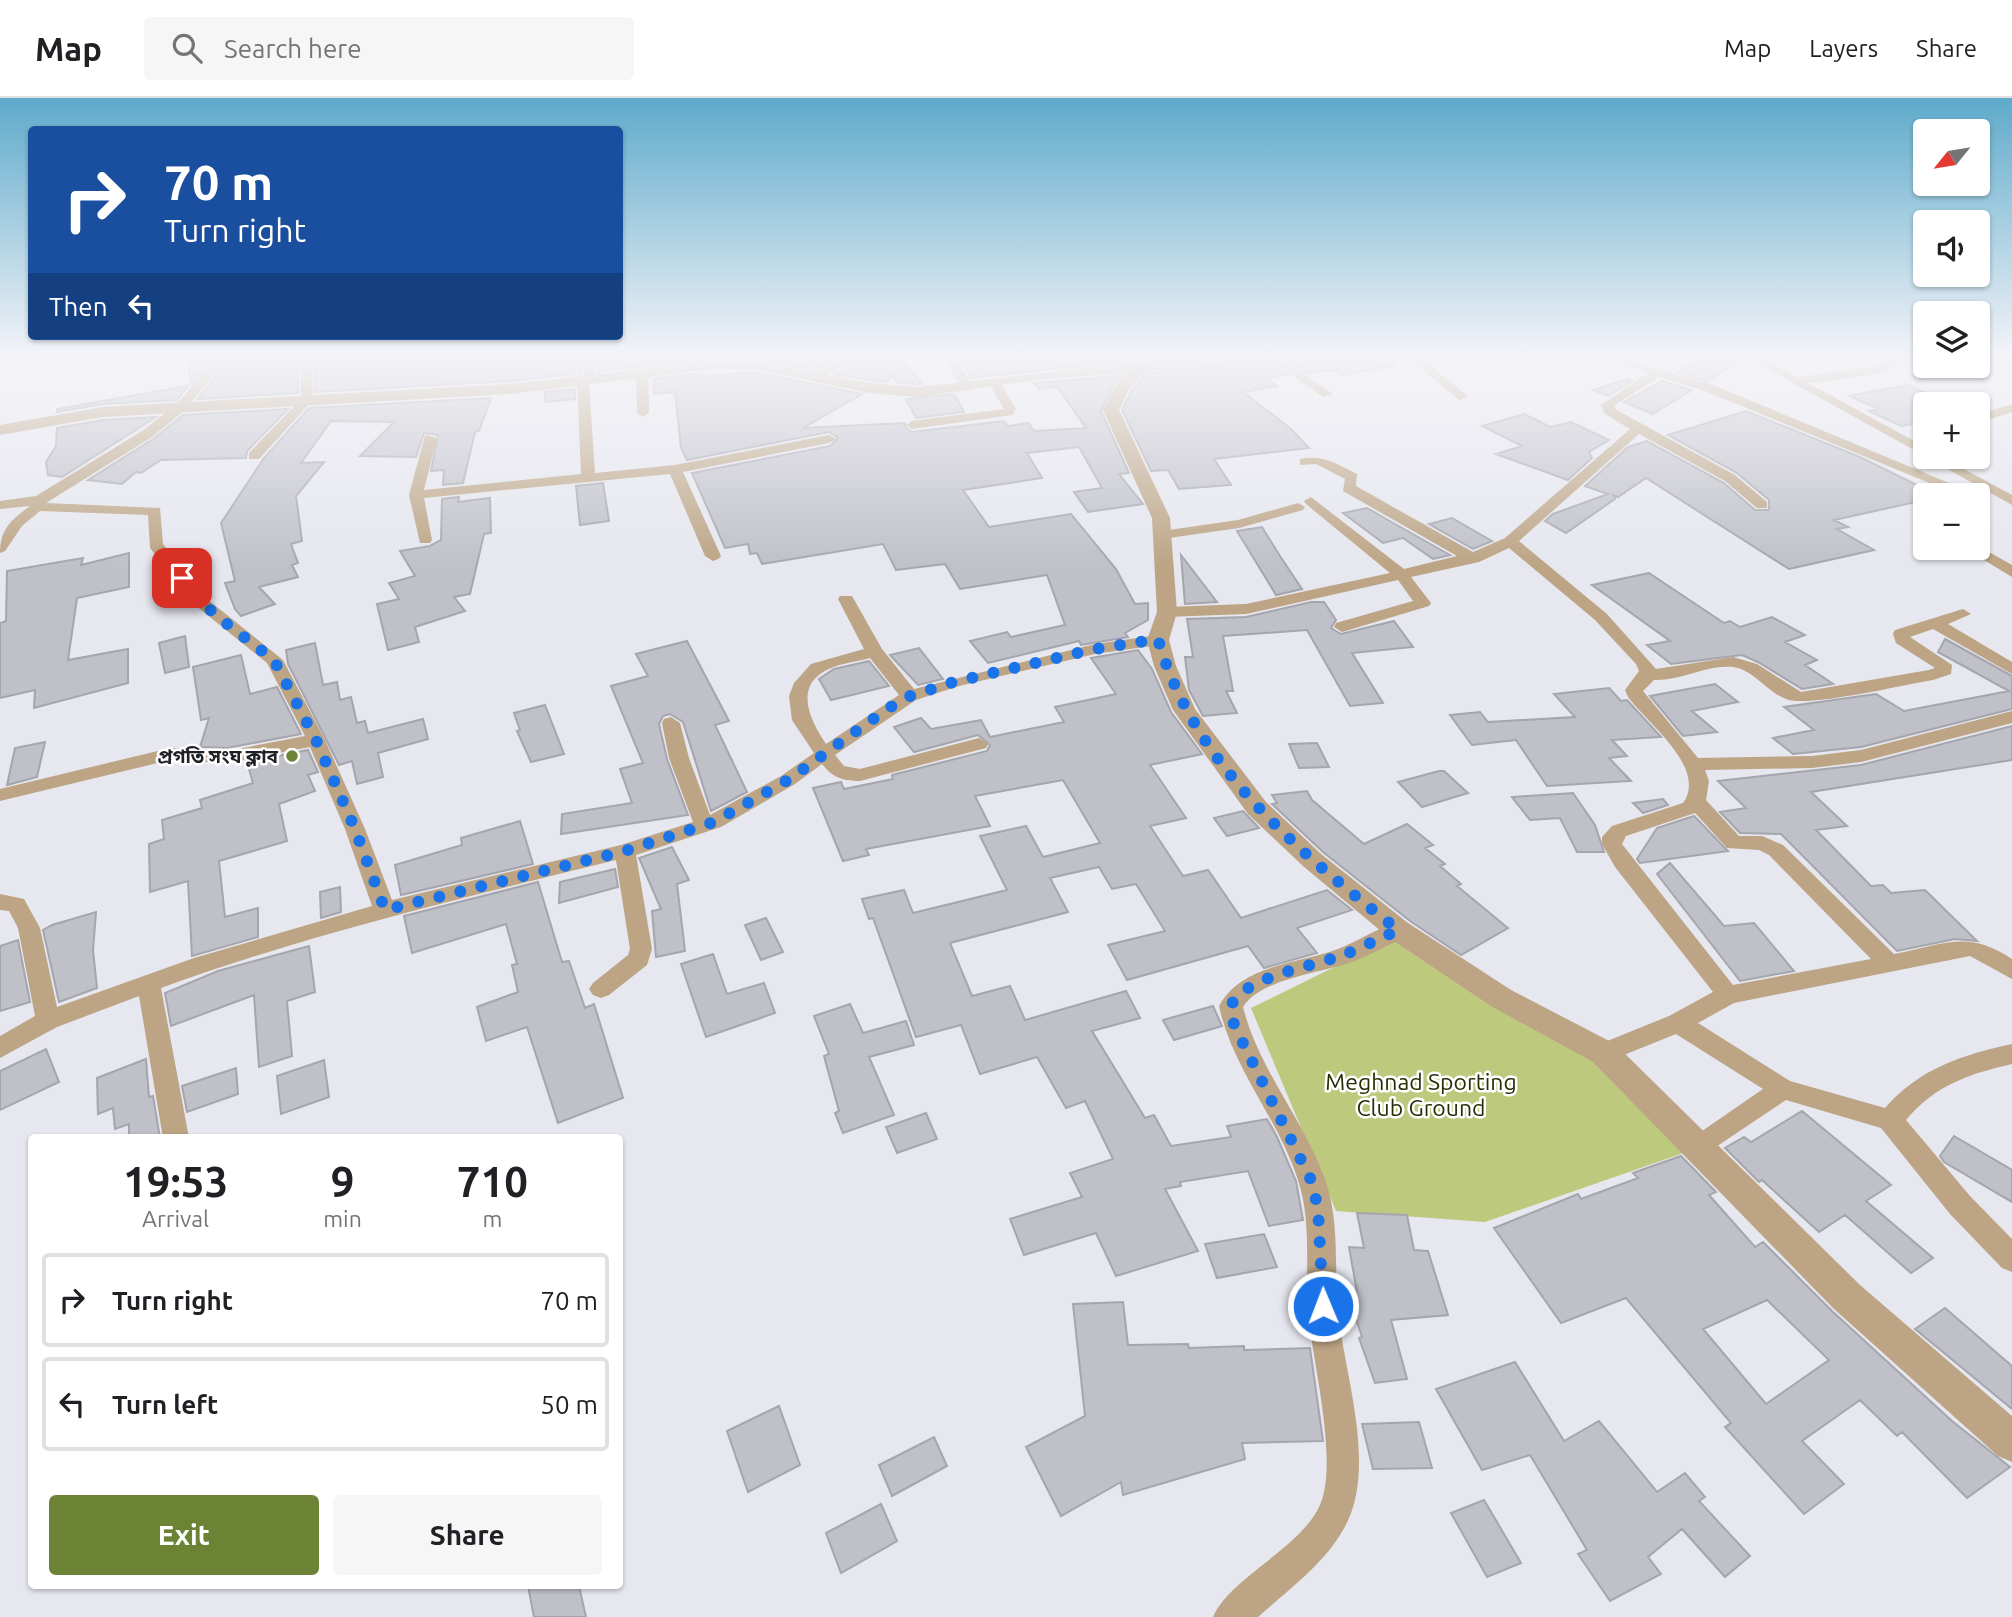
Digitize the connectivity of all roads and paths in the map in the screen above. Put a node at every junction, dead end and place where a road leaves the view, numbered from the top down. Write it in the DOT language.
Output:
graph roads {
  1 [pos="22,426"];
  2 [pos="157,426"];
  3 [pos="283,426"];
  4 [pos="587,426"];
  5 [pos="1118,426"];
  6 [pos="1634,426"];
  7 [pos="1800,426"];
  8 [pos="1878,426"];
  9 [pos="1637,428"];
  10 [pos="0,430"];
  11 [pos="1913,434"];
  12 [pos="1898,437"];
  13 [pos="430,438"];
  14 [pos="830,439"];
  15 [pos="1913,445"];
  16 [pos="1850,447"];
  17 [pos="254,456"];
  18 [pos="1305,462"];
  19 [pos="675,469"];
  20 [pos="1955,469"];
  21 [pos="588,478"];
  22 [pos="1941,483"];
  23 [pos="416,495"];
  24 [pos="2012,501"];
  25 [pos="1990,503"];
  26 [pos="38,504"];
  27 [pos="0,505"];
  28 [pos="1762,505"];
  29 [pos="2012,512"];
  30 [pos="1162,535"];
  31 [pos="425,540"];
  32 [pos="1510,541"];
  33 [pos="0,548"];
  34 [pos="713,556"];
  35 [pos="1990,558"];
  36 [pos="1474,559"];
  37 [pos="2012,572"];
  38 [pos="1402,575"];
  39 [pos="846,600"];
  40 [pos="1167,612"];
  41 [pos="1963,614"];
  42 [pos="1934,623"];
  43 [pos="1342,627"];
  44 [pos="1158,639"];
  45 [pos="874,651"];
  46 [pos="2012,669"];
  47 [pos="1647,674"];
  48 [pos="910,696"];
  49 [pos="2012,717"];
  50 [pos="671,723"];
  51 [pos="316,740"];
  52 [pos="979,744"];
  53 [pos="824,754"];
  54 [pos="1696,764"];
  55 [pos="0,794"];
  56 [pos="1696,803"];
  57 [pos="705,825"];
  58 [pos="625,851"];
  59 [pos="0,902"];
  60 [pos="385,910"];
  61 [pos="1398,930"];
  62 [pos="1890,964"];
  63 [pos="2012,970"];
  64 [pos="149,984"];
  65 [pos="601,989"];
  66 [pos="1728,995"];
  67 [pos="48,1020"];
  68 [pos="1678,1023"];
  69 [pos="0,1048"];
  70 [pos="1604,1053"];
  71 [pos="2012,1054"];
  72 [pos="1783,1089"];
  73 [pos="1890,1120"];
  74 [pos="175,1134"];
  75 [pos="1698,1148"];
  76 [pos="2012,1259"];
  77 [pos="2012,1442"];
  78 [pos="1231,1617"];
  1 -- 10 [label="street"];
  2 -- 26 [label="street"];
  3 -- 17 [label="street"];
  4 -- 21 [label="street"];
  5 -- 30 [label="street"];
  6 -- 9 [label="street"];
  7 -- 16 [label="street"];
  8 -- 12 [label="street"];
  9 -- 28 [label="street"];
  9 -- 32 [label="street"];
  11 -- 12 [label="street"];
  12 -- 15 [label="street"];
  12 -- 16 [label="street"];
  13 -- 23 [label="street"];
  14 -- 19 [label="street"];
  16 -- 22 [label="street"];
  18 -- 36 [label="street"];
  19 -- 21 [label="street"];
  19 -- 34 [label="street"];
  20 -- 24 [label="street"];
  21 -- 23 [label="street"];
  23 -- 31 [label="street"];
  25 -- 29 [label="street"];
  26 -- 27 [label="street"];
  26 -- 33 [label="street"];
  26 -- 51 [label="street"];
  30 -- 38 [label="street"];
  30 -- 40 [label="street"];
  32 -- 36 [label="street"];
  32 -- 47 [label="street"];
  35 -- 37 [label="street"];
  36 -- 38 [label="street"];
  38 -- 40 [label="street"];
  38 -- 43 [label="street"];
  39 -- 45 [label="street"];
  40 -- 44 [label="street"];
  41 -- 42 [label="street"];
  42 -- 46 [label="street"];
  42 -- 47 [label="street"];
  44 -- 48 [label="street"];
  44 -- 61 [label="street"];
  45 -- 48 [label="street"];
  45 -- 53 [label="street"];
  47 -- 54 [label="street"];
  48 -- 53 [label="street"];
  49 -- 54 [label="street"];
  50 -- 57 [label="street"];
  51 -- 55 [label="street"];
  51 -- 60 [label="street"];
  52 -- 53 [label="street"];
  53 -- 57 [label="street"];
  54 -- 56 [label="street"];
  56 -- 62 [label="street"];
  56 -- 66 [label="street"];
  57 -- 58 [label="street"];
  58 -- 60 [label="street"];
  58 -- 65 [label="street"];
  59 -- 67 [label="street"];
  60 -- 64 [label="street"];
  61 -- 70 [label="street"];
  61 -- 78 [label="street"];
  62 -- 63 [label="street"];
  62 -- 66 [label="street"];
  64 -- 67 [label="street"];
  64 -- 74 [label="street"];
  66 -- 68 [label="street"];
  67 -- 69 [label="street"];
  68 -- 70 [label="street"];
  68 -- 72 [label="street"];
  70 -- 75 [label="street"];
  71 -- 73 [label="street"];
  72 -- 73 [label="street"];
  72 -- 75 [label="street"];
  73 -- 76 [label="street"];
  75 -- 77 [label="street"];
}
